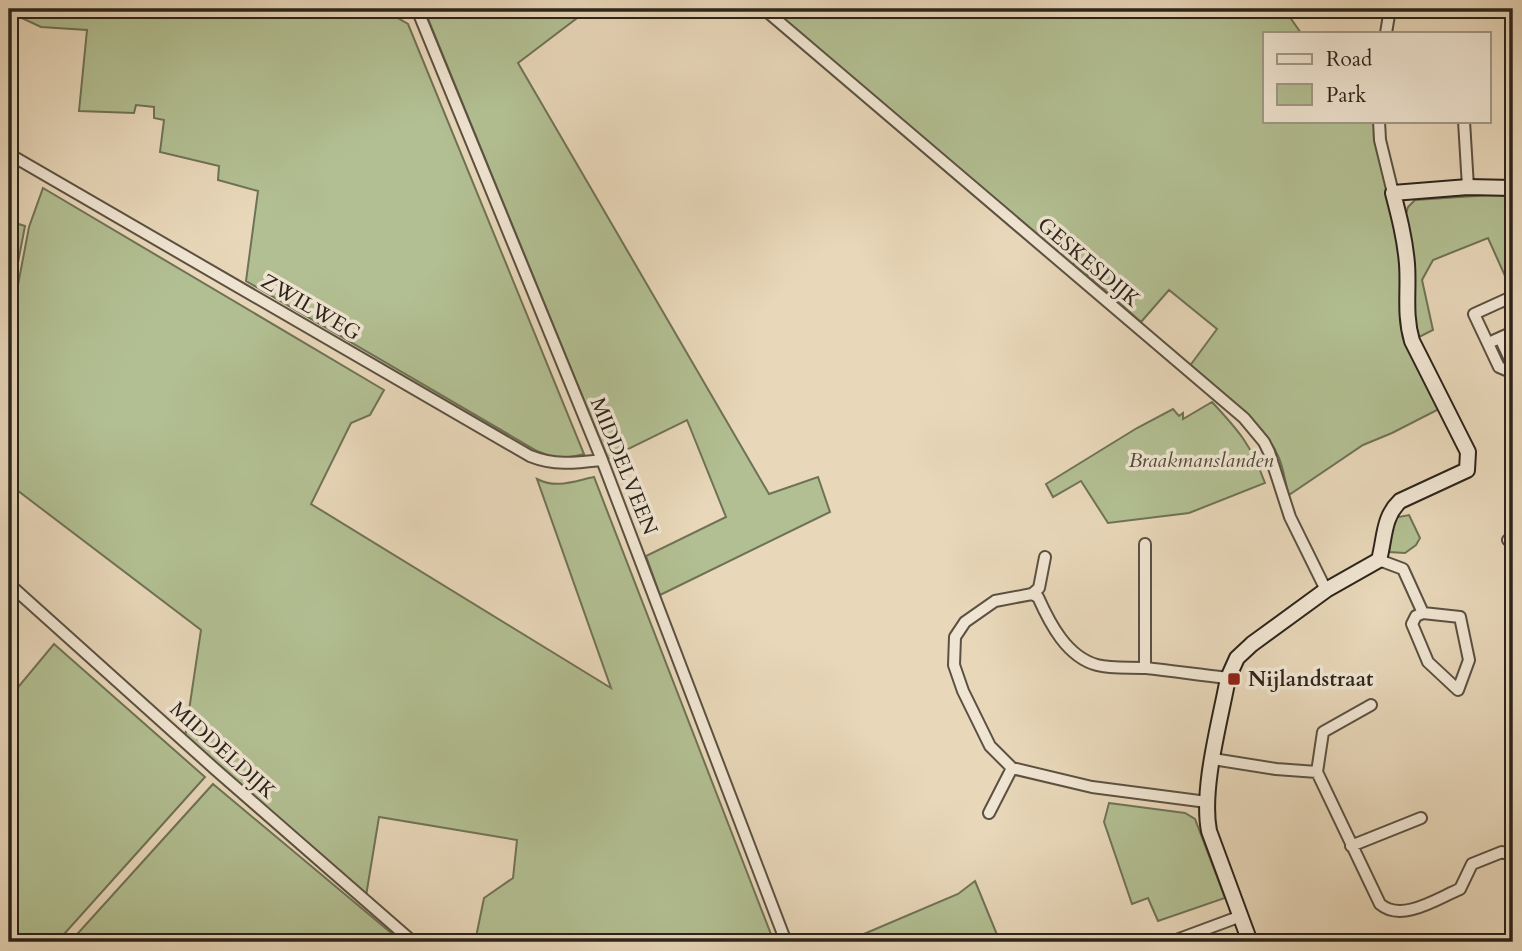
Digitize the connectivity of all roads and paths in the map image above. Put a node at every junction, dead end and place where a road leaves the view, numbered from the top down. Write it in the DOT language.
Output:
graph roads {
  1 [pos="417,9"];
  2 [pos="764,9"];
  3 [pos="1390,9"];
  4 [pos="1386,32"];
  5 [pos="1379,122"];
  6 [pos="1464,122"];
  7 [pos="9,154"];
  8 [pos="1468,187"];
  9 [pos="1513,188"];
  10 [pos="1393,193"];
  11 [pos="1513,311"];
  12 [pos="1513,332"];
  13 [pos="1500,338"];
  14 [pos="1488,343"];
  15 [pos="1513,366"];
  16 [pos="1513,373"];
  17 [pos="602,460"];
  18 [pos="1145,544"];
  19 [pos="1045,557"];
  20 [pos="1380,560"];
  21 [pos="9,584"];
  22 [pos="1326,590"];
  23 [pos="1032,594"];
  24 [pos="1423,613"];
  25 [pos="1145,668"];
  26 [pos="1228,678"];
  27 [pos="1371,705"];
  28 [pos="1213,759"];
  29 [pos="1012,768"];
  30 [pos="1317,772"];
  31 [pos="1207,802"];
  32 [pos="989,813"];
  33 [pos="1421,818"];
  34 [pos="1351,846"];
  35 [pos="1513,856"];
  36 [pos="1241,916"];
  37 [pos="413,942"];
  38 [pos="786,942"];
  39 [pos="1171,942"];
  40 [pos="1250,942"];
  1 -- 17 [label="street, MIDDELVEEN"];
  2 -- 22 [label="street, GESKESDIJK"];
  3 -- 4 [label="street"];
  5 -- 10 [label="street"];
  6 -- 8 [label="street"];
  7 -- 17 [label="street, ZWILWEG"];
  8 -- 9 [label="street"];
  8 -- 10 [label="street"];
  10 -- 20 [label="street"];
  11 -- 14 [label="street"];
  12 -- 13 [label="street"];
  13 -- 14 [label="street"];
  13 -- 15 [label="street"];
  14 -- 16 [label="street"];
  17 -- 38 [label="street, MIDDELVEEN"];
  18 -- 25 [label="street"];
  19 -- 23 [label="street"];
  20 -- 22 [label="street"];
  20 -- 24 [label="street"];
  21 -- 37 [label="street, MIDDELDIJK"];
  22 -- 26 [label="street"];
  23 -- 25 [label="street"];
  23 -- 29 [label="street"];
  24 -- 24 [label="street"];
  25 -- 26 [label="street"];
  26 -- 28 [label="street"];
  27 -- 30 [label="street"];
  28 -- 30 [label="street"];
  28 -- 31 [label="street"];
  29 -- 31 [label="street"];
  29 -- 32 [label="street"];
  30 -- 34 [label="street"];
  31 -- 36 [label="street"];
  33 -- 34 [label="street"];
  34 -- 35 [label="street"];
  36 -- 39 [label="street"];
  36 -- 40 [label="street"];
}
